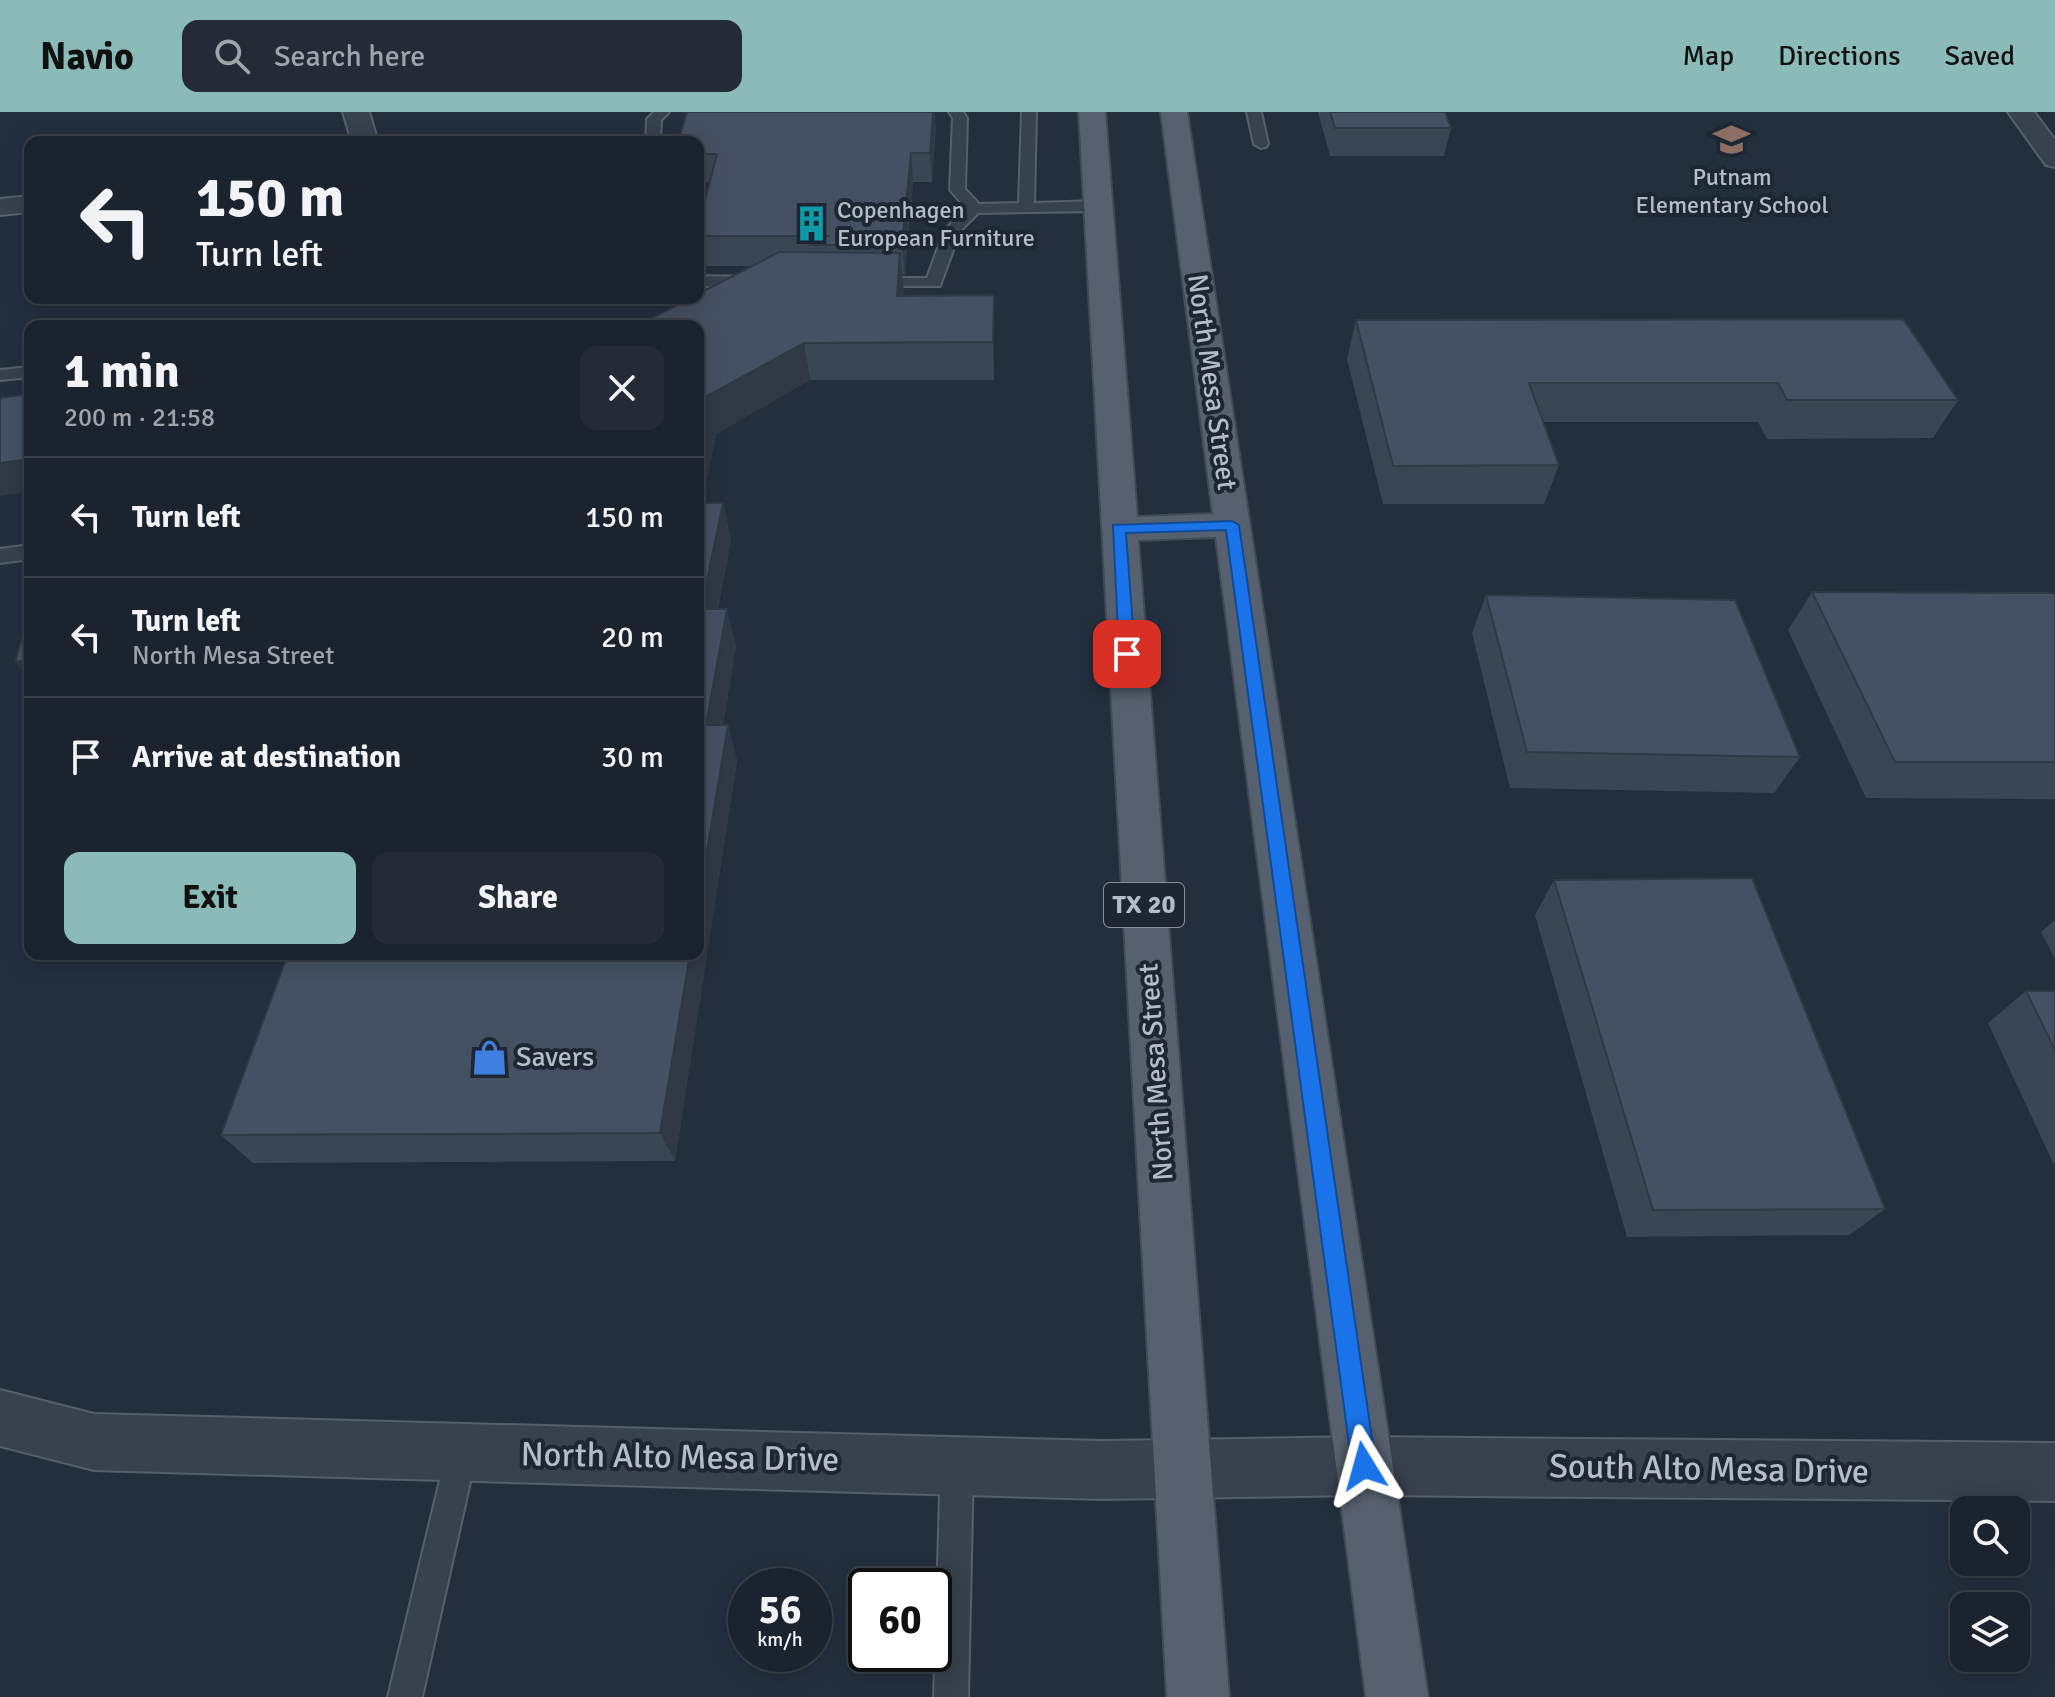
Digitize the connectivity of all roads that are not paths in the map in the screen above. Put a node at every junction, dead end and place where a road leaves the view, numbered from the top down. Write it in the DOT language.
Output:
graph roads {
  1 [pos="356,112"];
  2 [pos="662,112"];
  3 [pos="956,112"];
  4 [pos="1029,112"];
  5 [pos="1092,112"];
  6 [pos="1174,112"];
  7 [pos="1254,112"];
  8 [pos="2021,112"];
  9 [pos="363,136"];
  10 [pos="653,136"];
  11 [pos="1261,144"];
  12 [pos="2055,159"];
  13 [pos="24,205"];
  14 [pos="1098,206"];
  15 [pos="0,207"];
  16 [pos="1026,207"];
  17 [pos="975,209"];
  18 [pos="704,281"];
  19 [pos="774,282"];
  20 [pos="850,282"];
  21 [pos="24,373"];
  22 [pos="0,375"];
  23 [pos="1232,525"];
  24 [pos="1118,529"];
  25 [pos="24,553"];
  26 [pos="0,556"];
  27 [pos="0,1418"];
  28 [pos="462,1451"];
  29 [pos="957,1464"];
  30 [pos="1364,1466"];
  31 [pos="1182,1470"];
  32 [pos="2055,1472"];
  33 [pos="405,1697"];
  34 [pos="951,1697"];
  35 [pos="1198,1697"];
  36 [pos="1397,1697"];
  1 -- 9 [label="street"];
  2 -- 10 [label="lane"];
  3 -- 17 [label="lane"];
  4 -- 16 [label="lane"];
  5 -- 14 [label="main road, North Mesa Street / TX 20"];
  6 -- 23 [label="main road, North Mesa Street"];
  7 -- 11 [label="lane"];
  8 -- 12 [label="street"];
  13 -- 15 [label="street"];
  14 -- 16 [label="lane"];
  14 -- 24 [label="main road, North Mesa Street / TX 20"];
  16 -- 17 [label="lane"];
  17 -- 20 [label="lane"];
  18 -- 19 [label="lane"];
  21 -- 22 [label="lane"];
  23 -- 24 [label="main road"];
  23 -- 30 [label="main road, North Mesa Street"];
  24 -- 31 [label="main road, North Mesa Street / TX 20"];
  25 -- 26 [label="lane"];
  27 -- 28 [label="street, North Alto Mesa Drive"];
  28 -- 29 [label="street, North Alto Mesa Drive"];
  28 -- 33 [label="lane"];
  29 -- 31 [label="street, North Alto Mesa Drive"];
  29 -- 34 [label="lane"];
  30 -- 31 [label="street, North Alto Mesa Drive"];
  30 -- 32 [label="street, South Alto Mesa Drive"];
  30 -- 36 [label="main road, North Mesa Street"];
  31 -- 35 [label="main road, North Mesa Street / TX 20"];
}
